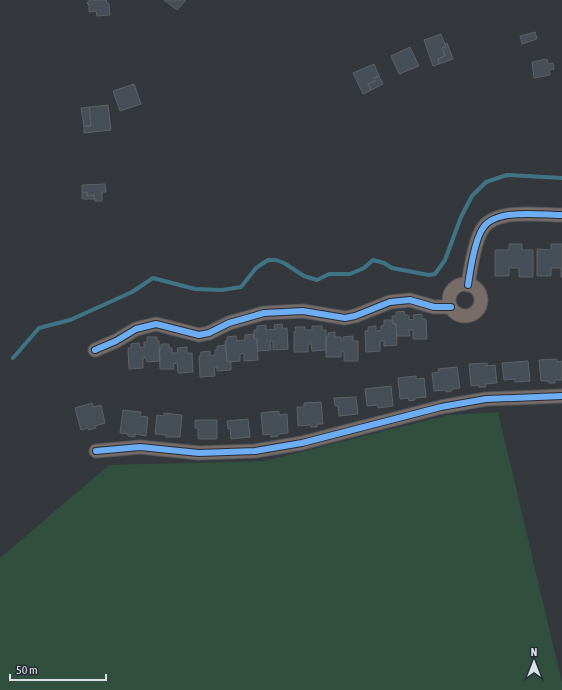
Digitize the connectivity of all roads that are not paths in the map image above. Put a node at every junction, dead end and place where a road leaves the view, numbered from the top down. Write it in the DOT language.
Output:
graph roads {
  1 [pos="562,215"];
  2 [pos="468,285"];
  3 [pos="451,307"];
  4 [pos="95,350"];
  5 [pos="562,396"];
  6 [pos="96,451"];
  1 -- 2 [label="street"];
  2 -- 3 [label="street"];
  2 -- 3 [label="street"];
  3 -- 4 [label="street"];
  5 -- 6 [label="street"];
}
